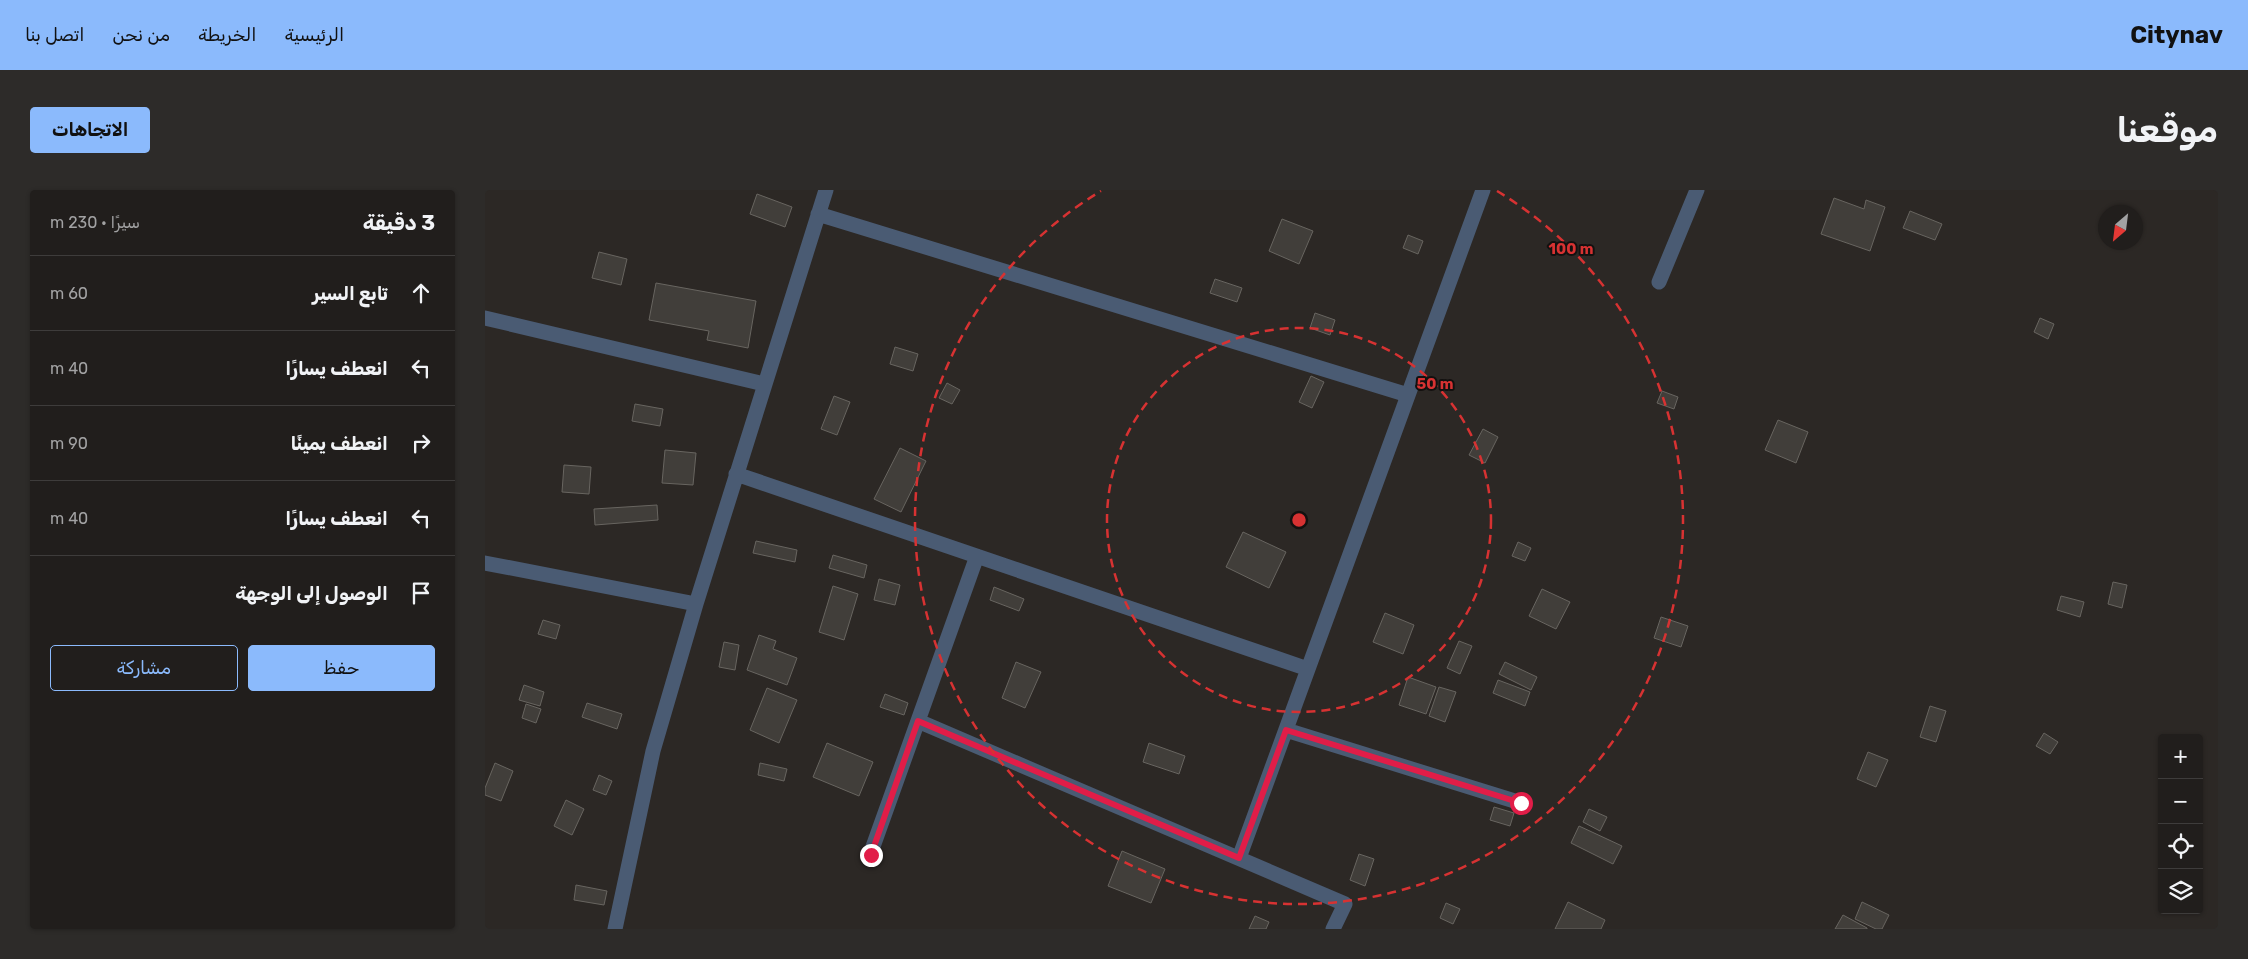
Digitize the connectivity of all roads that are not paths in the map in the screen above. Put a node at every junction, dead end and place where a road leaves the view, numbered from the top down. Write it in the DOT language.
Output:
graph roads {
  1 [pos="825,190"];
  2 [pos="1483,190"];
  3 [pos="1697,190"];
  4 [pos="818,214"];
  5 [pos="1659,282"];
  6 [pos="485,318"];
  7 [pos="764,384"];
  8 [pos="1408,395"];
  9 [pos="736,474"];
  10 [pos="977,556"];
  11 [pos="485,563"];
  12 [pos="696,604"];
  13 [pos="1308,669"];
  14 [pos="918,721"];
  15 [pos="1286,730"];
  16 [pos="1521,803"];
  17 [pos="871,855"];
  18 [pos="1239,858"];
  19 [pos="615,929"];
  20 [pos="1333,929"];
  1 -- 4 [label="street"];
  2 -- 8 [label="street"];
  3 -- 5 [label="street"];
  4 -- 7 [label="street"];
  4 -- 8 [label="street"];
  6 -- 7 [label="street"];
  7 -- 9 [label="street"];
  8 -- 13 [label="street"];
  9 -- 10 [label="street"];
  9 -- 12 [label="street"];
  10 -- 13 [label="street"];
  10 -- 14 [label="street"];
  11 -- 12 [label="street"];
  12 -- 19 [label="street"];
  13 -- 15 [label="street"];
  14 -- 17 [label="street"];
  14 -- 18 [label="street"];
  15 -- 16 [label="street"];
  15 -- 18 [label="street"];
  18 -- 20 [label="street"];
}
